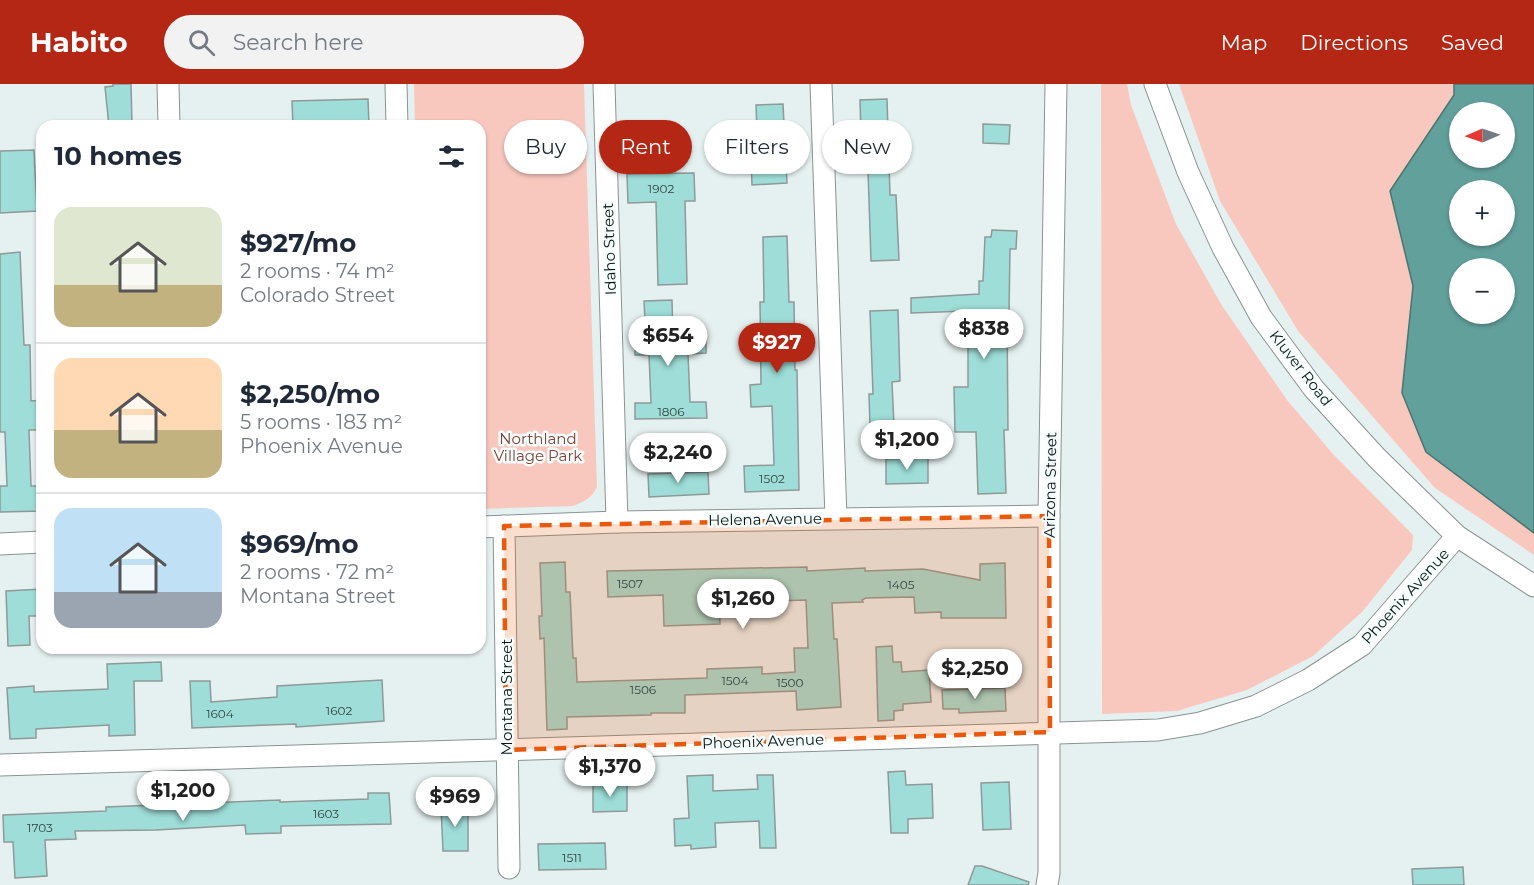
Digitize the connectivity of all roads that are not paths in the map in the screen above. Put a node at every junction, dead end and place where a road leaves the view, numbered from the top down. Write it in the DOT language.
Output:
graph roads {
  1 [pos="168,84"];
  2 [pos="396,84"];
  3 [pos="604,84"];
  4 [pos="821,84"];
  5 [pos="1056,84"];
  6 [pos="1155,84"];
  7 [pos="169,120"];
  8 [pos="397,120"];
  9 [pos="1049,516"];
  10 [pos="836,518"];
  11 [pos="617,522"];
  12 [pos="504,526"];
  13 [pos="486,527"];
  14 [pos="1457,536"];
  15 [pos="36,542"];
  16 [pos="0,544"];
  17 [pos="1534,586"];
  18 [pos="1050,732"];
  19 [pos="506,750"];
  20 [pos="0,765"];
  21 [pos="509,868"];
  22 [pos="1047,885"];
  1 -- 7 [label="street"];
  2 -- 8 [label="street"];
  3 -- 11 [label="street, Idaho Street"];
  4 -- 10 [label="street"];
  5 -- 9 [label="street, Arizona Street"];
  6 -- 14 [label="street, Kluver Road"];
  9 -- 10 [label="street, Helena Avenue"];
  9 -- 18 [label="street, Arizona Street"];
  10 -- 11 [label="street, Helena Avenue"];
  11 -- 12 [label="street, Helena Avenue"];
  12 -- 13 [label="street, Helena Avenue"];
  12 -- 19 [label="street, Montana Street"];
  14 -- 17 [label="street, Kluver Road"];
  14 -- 18 [label="street, Phoenix Avenue"];
  15 -- 16 [label="street"];
  18 -- 19 [label="street, Phoenix Avenue"];
  18 -- 22 [label="street, Arizona Street"];
  19 -- 20 [label="street, Phoenix Avenue"];
  19 -- 21 [label="street, Montana Street"];
}
